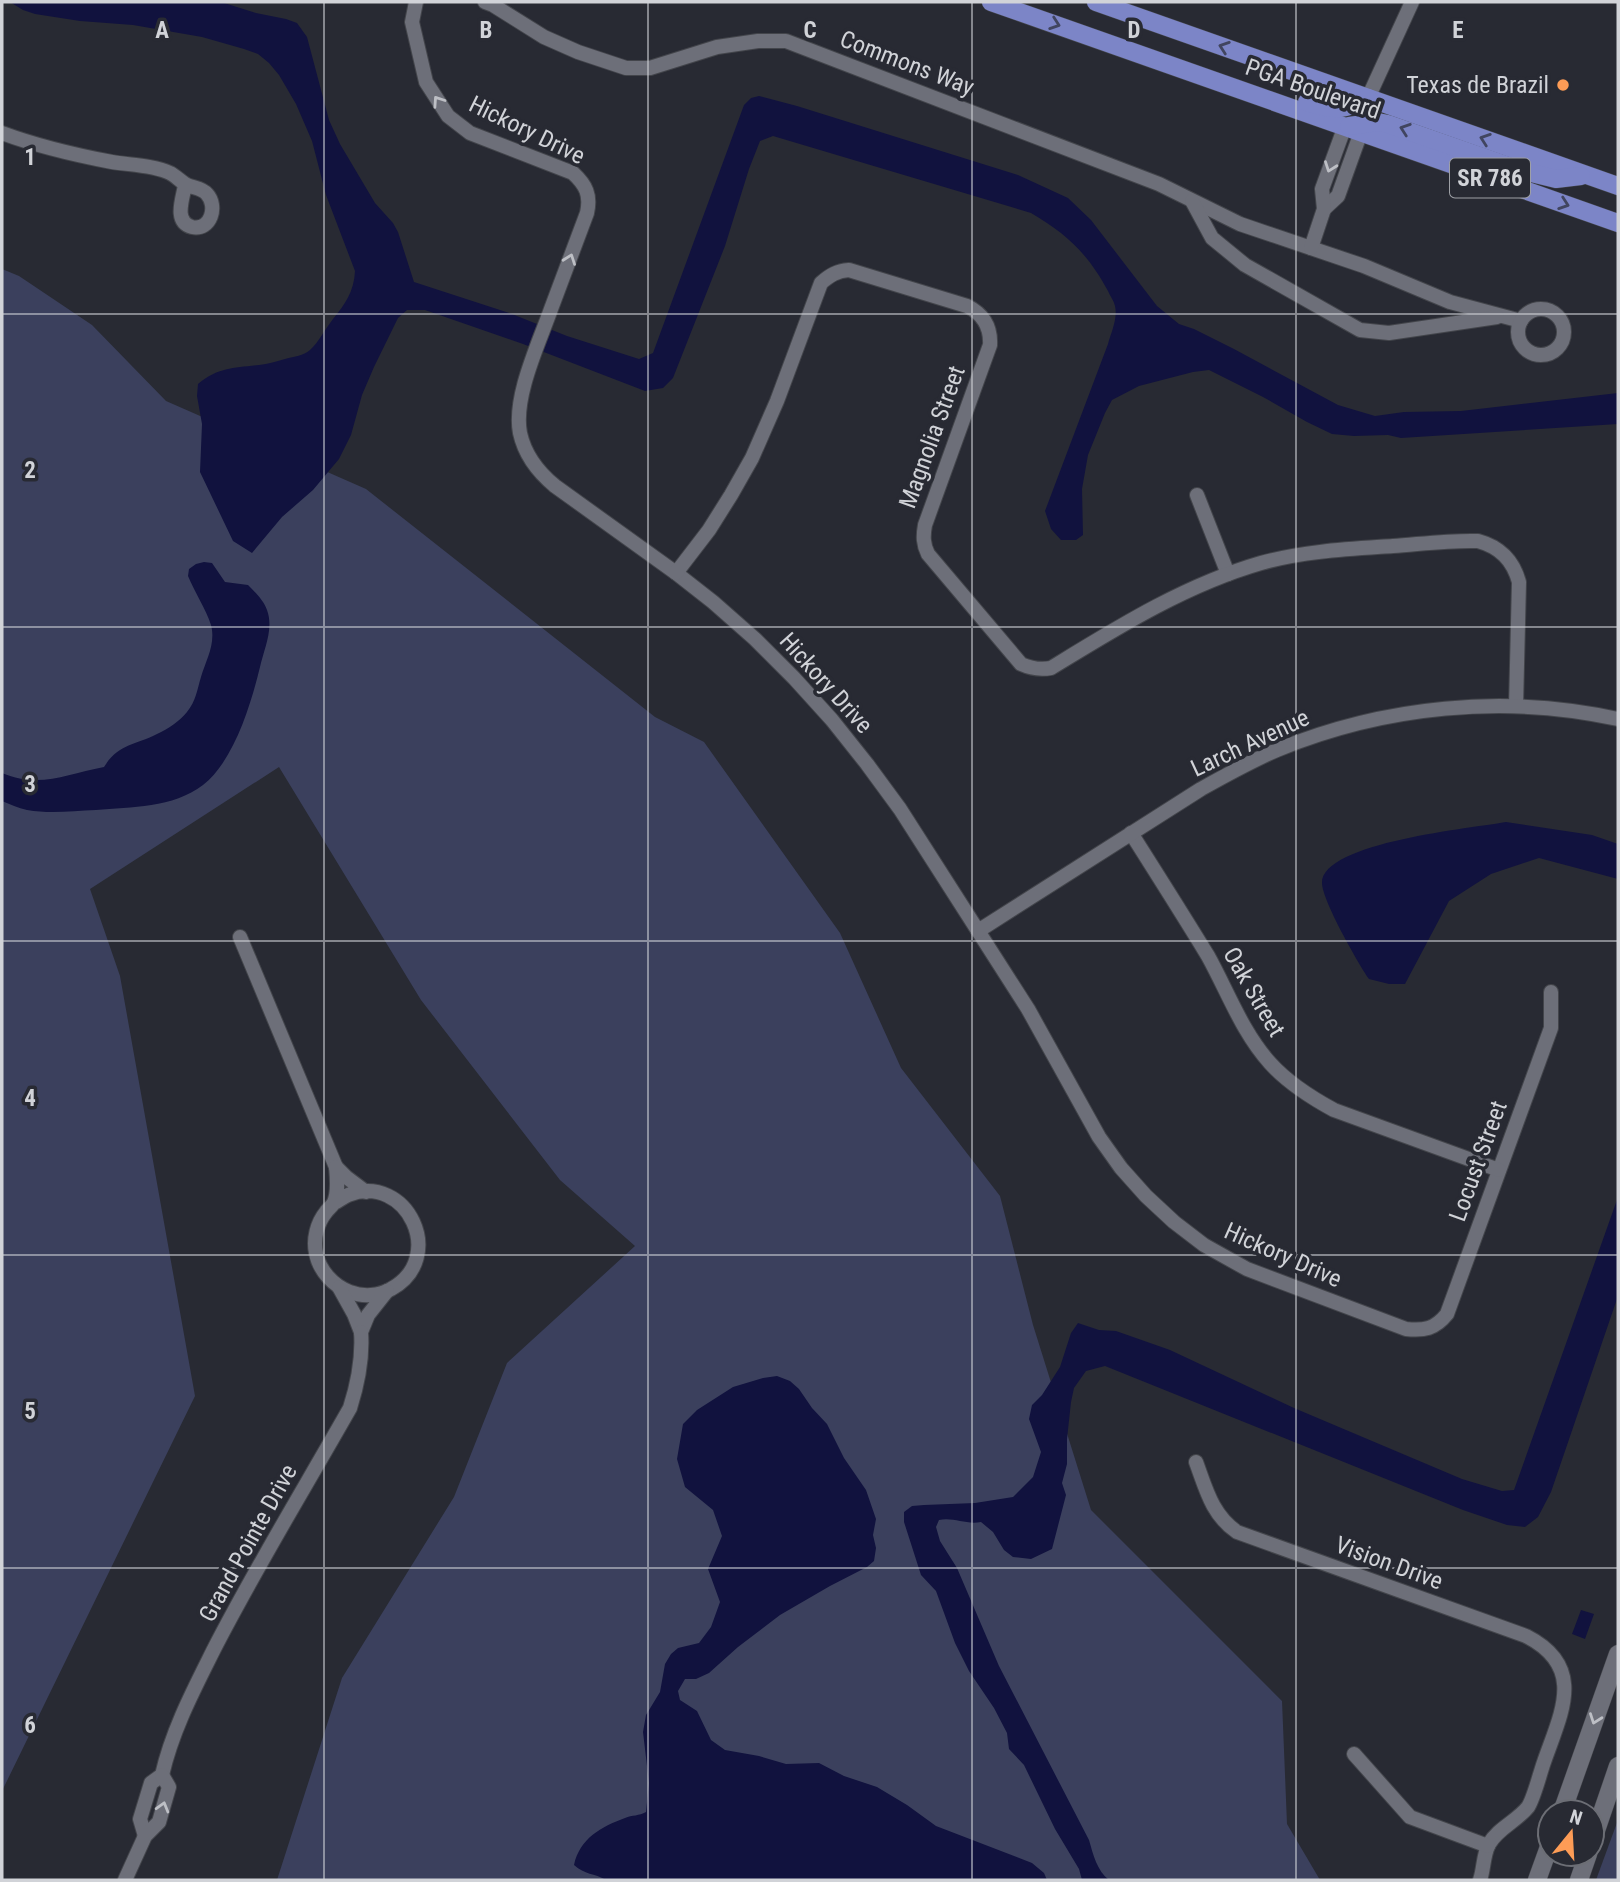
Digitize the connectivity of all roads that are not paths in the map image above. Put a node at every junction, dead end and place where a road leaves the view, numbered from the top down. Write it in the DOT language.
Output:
graph roads {
  1 [pos="407,2"];
  2 [pos="416,2"];
  3 [pos="485,2"];
  4 [pos="990,2"];
  5 [pos="1096,2"];
  6 [pos="1412,2"];
  7 [pos="412,22"];
  8 [pos="1163,62"];
  9 [pos="1368,98"];
  10 [pos="1354,129"];
  11 [pos="2,133"];
  12 [pos="1587,175"];
  13 [pos="185,185"];
  14 [pos="1618,186"];
  15 [pos="1192,201"];
  16 [pos="1618,223"];
  17 [pos="1311,248"];
  18 [pos="1505,316"];
  19 [pos="1521,321"];
  20 [pos="1197,495"];
  21 [pos="676,573"];
  22 [pos="1228,574"];
  23 [pos="1516,706"];
  24 [pos="1618,719"];
  25 [pos="1131,833"];
  26 [pos="978,931"];
  27 [pos="240,937"];
  28 [pos="1551,992"];
  29 [pos="336,1167"];
  30 [pos="1499,1170"];
  31 [pos="366,1192"];
  32 [pos="334,1203"];
  33 [pos="340,1287"];
  34 [pos="387,1291"];
  35 [pos="1422,1331"];
  36 [pos="361,1332"];
  37 [pos="1196,1462"];
  38 [pos="1618,1654"];
  39 [pos="1354,1754"];
  40 [pos="1618,1766"];
  41 [pos="1567,1798"];
  42 [pos="1606,1801"];
  43 [pos="1488,1846"];
  44 [pos="1484,1879"];
  45 [pos="125,1880"];
  1 -- 7 [label="street, Hickory Drive"];
  2 -- 7 [label="street, Hickory Drive"];
  3 -- 15 [label="street, Commons Way"];
  4 -- 8 [label="main road, PGA Boulevard / SR 786, one-way"];
  9 -- 5 [label="main road, PGA Boulevard / SR 786, one-way"];
  6 -- 9 [label="street"];
  21 -- 7 [label="street, Hickory Drive, one-way"];
  8 -- 9 [label="main road"];
  8 -- 10 [label="main road, PGA Boulevard / SR 786"];
  12 -- 9 [label="main road, PGA Boulevard / SR 786, one-way"];
  12 -- 10 [label="main road, one-way"];
  10 -- 16 [label="main road, PGA Boulevard / SR 786, one-way"];
  10 -- 17 [label="street"];
  11 -- 13 [label="street"];
  12 -- 14 [label="main road, PGA Boulevard / SR 786"];
  15 -- 17 [label="street, Commons Way"];
  15 -- 18 [label="street, Commons Way"];
  17 -- 18 [label="street, Commons Way"];
  18 -- 19 [label="street, Commons Way"];
  20 -- 22 [label="street"];
  21 -- 22 [label="street, Magnolia Street"];
  21 -- 26 [label="street, Hickory Drive"];
  22 -- 23 [label="street, Magnolia Street"];
  23 -- 24 [label="street, Larch Avenue"];
  23 -- 25 [label="street, Larch Avenue"];
  25 -- 26 [label="street, Larch Avenue"];
  25 -- 30 [label="street, Oak Street"];
  26 -- 35 [label="street, Hickory Drive"];
  27 -- 29 [label="street, Grand Pointe Drive"];
  28 -- 30 [label="street, Locust Street"];
  29 -- 31 [label="street, Grand Pointe Drive"];
  29 -- 32 [label="street, Grand Pointe Drive"];
  30 -- 35 [label="street, Locust Street"];
  31 -- 32 [label="street"];
  31 -- 34 [label="street, Grand Pointe Drive"];
  32 -- 33 [label="street, Grand Pointe Drive"];
  33 -- 34 [label="street"];
  33 -- 36 [label="street, Grand Pointe Drive"];
  34 -- 36 [label="street, Grand Pointe Drive"];
  36 -- 45 [label="street, Grand Pointe Drive"];
  37 -- 43 [label="street, Vision Drive"];
  38 -- 41 [label="main road, one-way"];
  39 -- 43 [label="street"];
  40 -- 42 [label="main road"];
  43 -- 44 [label="street"];
}
